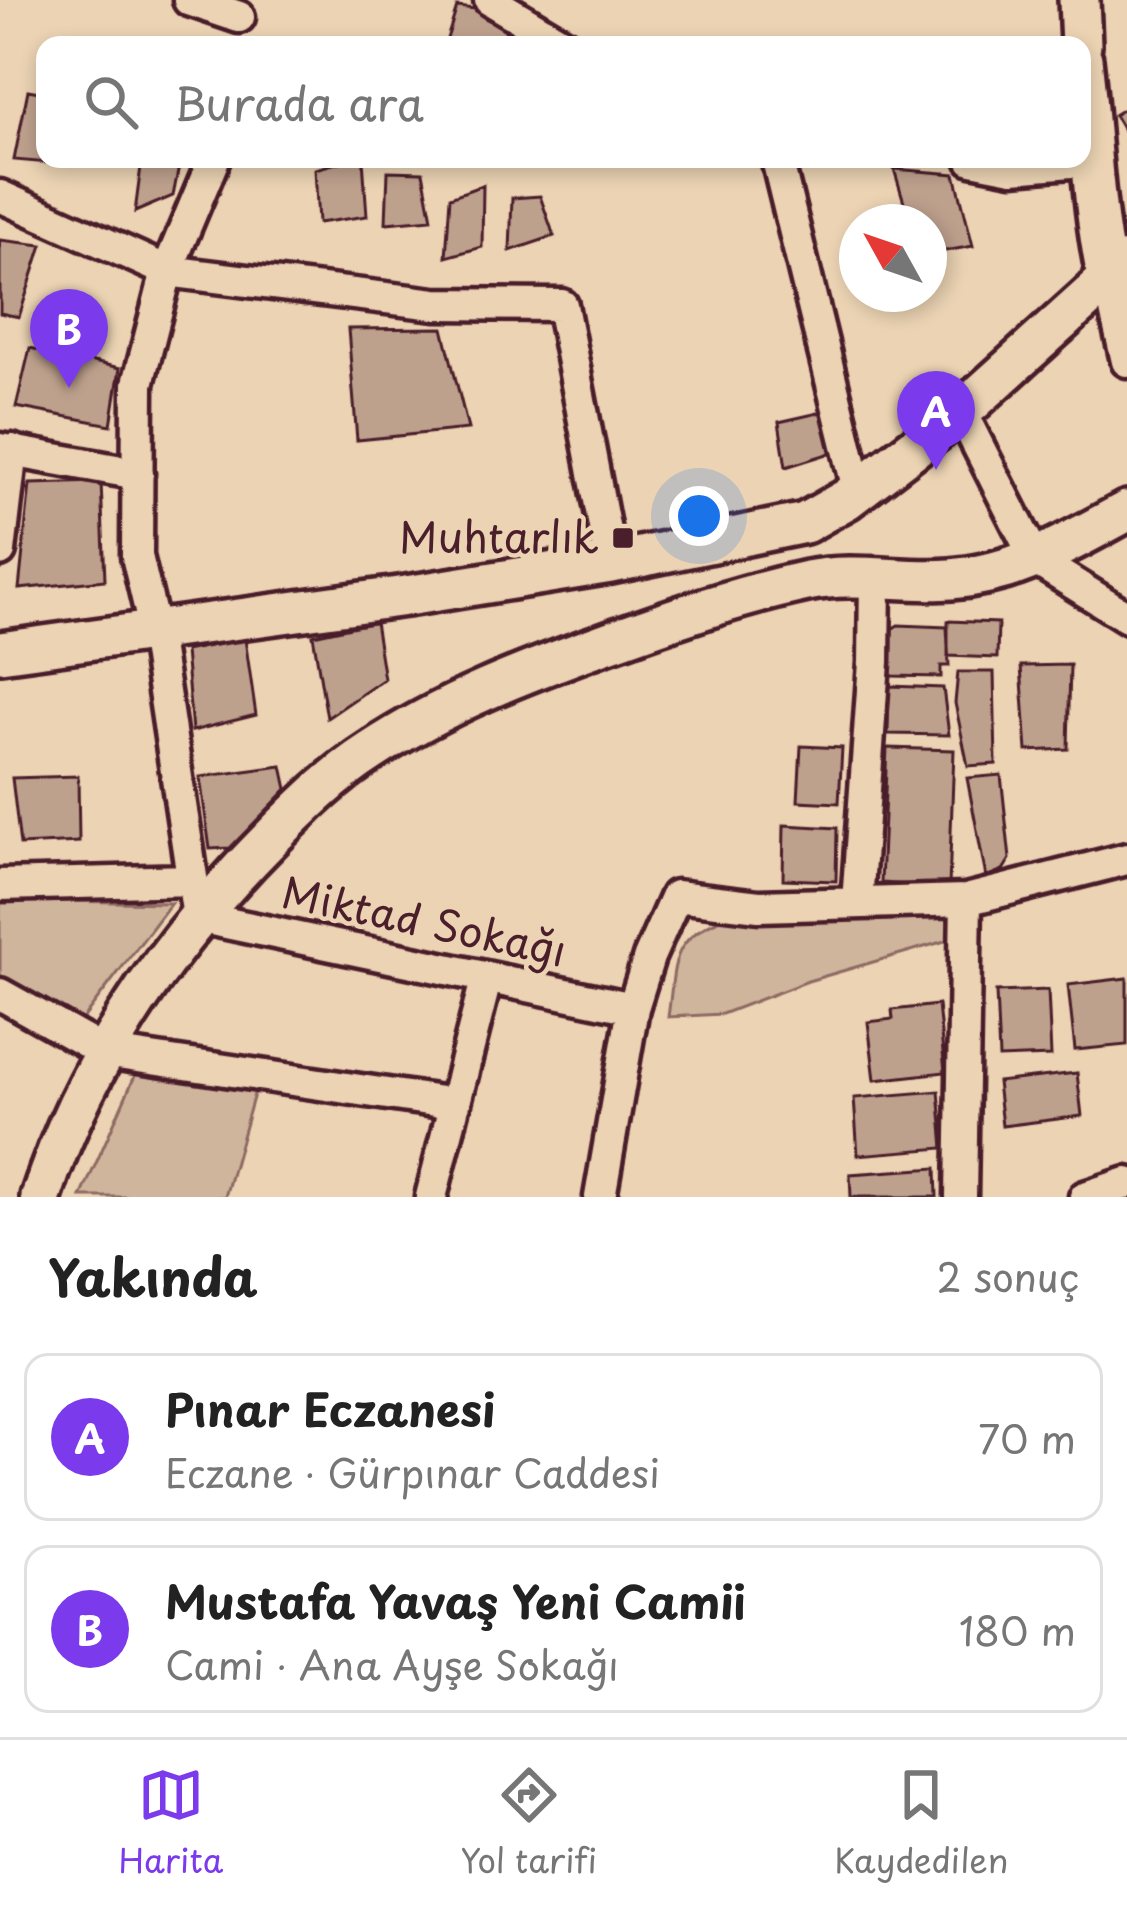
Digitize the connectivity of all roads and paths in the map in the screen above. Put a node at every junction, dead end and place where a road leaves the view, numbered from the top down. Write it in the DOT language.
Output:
graph roads {
  1 [pos="189,0"];
  2 [pos="490,0"];
  3 [pos="1079,0"];
  4 [pos="239,21"];
  5 [pos="550,36"];
  6 [pos="1081,36"];
  7 [pos="1091,135"];
  8 [pos="1091,160"];
  9 [pos="1094,160"];
  10 [pos="210,168"];
  11 [pos="778,168"];
  12 [pos="0,196"];
  13 [pos="1127,201"];
  14 [pos="167,271"];
  15 [pos="1118,271"];
  16 [pos="1127,361"];
  17 [pos="961,412"];
  18 [pos="6,450"];
  19 [pos="137,474"];
  20 [pos="843,501"];
  21 [pos="1127,511"];
  22 [pos="760,533"];
  23 [pos="0,551"];
  24 [pos="1036,560"];
  25 [pos="611,562"];
  26 [pos="861,576"];
  27 [pos="778,588"];
  28 [pos="1127,617"];
  29 [pos="155,632"];
  30 [pos="0,652"];
  31 [pos="1127,859"];
  32 [pos="0,885"];
  33 [pos="195,899"];
  34 [pos="966,900"];
  35 [pos="857,903"];
  36 [pos="486,980"];
  37 [pos="0,994"];
  38 [pos="633,1008"];
  39 [pos="104,1052"];
  40 [pos="454,1104"];
  41 [pos="1127,1183"];
  42 [pos="41,1197"];
  43 [pos="431,1197"];
  44 [pos="600,1197"];
  45 [pos="961,1197"];
  46 [pos="1085,1197"];
  1 -- 4 [label="street"];
  2 -- 5 [label="street"];
  3 -- 6 [label="main road"];
  7 -- 9 [label="main road"];
  8 -- 9 [label="street"];
  9 -- 13 [label="main road"];
  9 -- 15 [label="main road"];
  10 -- 14 [label="street"];
  11 -- 20 [label="street"];
  12 -- 14 [label="street"];
  14 -- 19 [label="street"];
  14 -- 25 [label="street"];
  15 -- 16 [label="street"];
  15 -- 17 [label="main road"];
  17 -- 20 [label="main road"];
  17 -- 24 [label="street"];
  18 -- 19 [label="street"];
  18 -- 23 [label="street"];
  19 -- 29 [label="street"];
  20 -- 22 [label="main road"];
  20 -- 26 [label="main road"];
  21 -- 24 [label="main road"];
  22 -- 25 [label="main road"];
  22 -- 27 [label="main road"];
  24 -- 26 [label="main road"];
  24 -- 28 [label="street"];
  25 -- 29 [label="main road"];
  26 -- 27 [label="main road"];
  26 -- 35 [label="street"];
  27 -- 33 [label="main road"];
  29 -- 30 [label="main road"];
  29 -- 33 [label="street"];
  31 -- 34 [label="street"];
  32 -- 33 [label="street, Miktad Sokağı"];
  33 -- 36 [label="street, Miktad Sokağı"];
  33 -- 39 [label="main road"];
  34 -- 35 [label="street"];
  34 -- 45 [label="street"];
  35 -- 38 [label="street"];
  36 -- 38 [label="street, Miktad Sokağı"];
  36 -- 40 [label="street"];
  37 -- 39 [label="street"];
  38 -- 44 [label="street"];
  39 -- 40 [label="street"];
  39 -- 42 [label="main road"];
  40 -- 43 [label="street"];
  41 -- 46 [label="street"];
}
